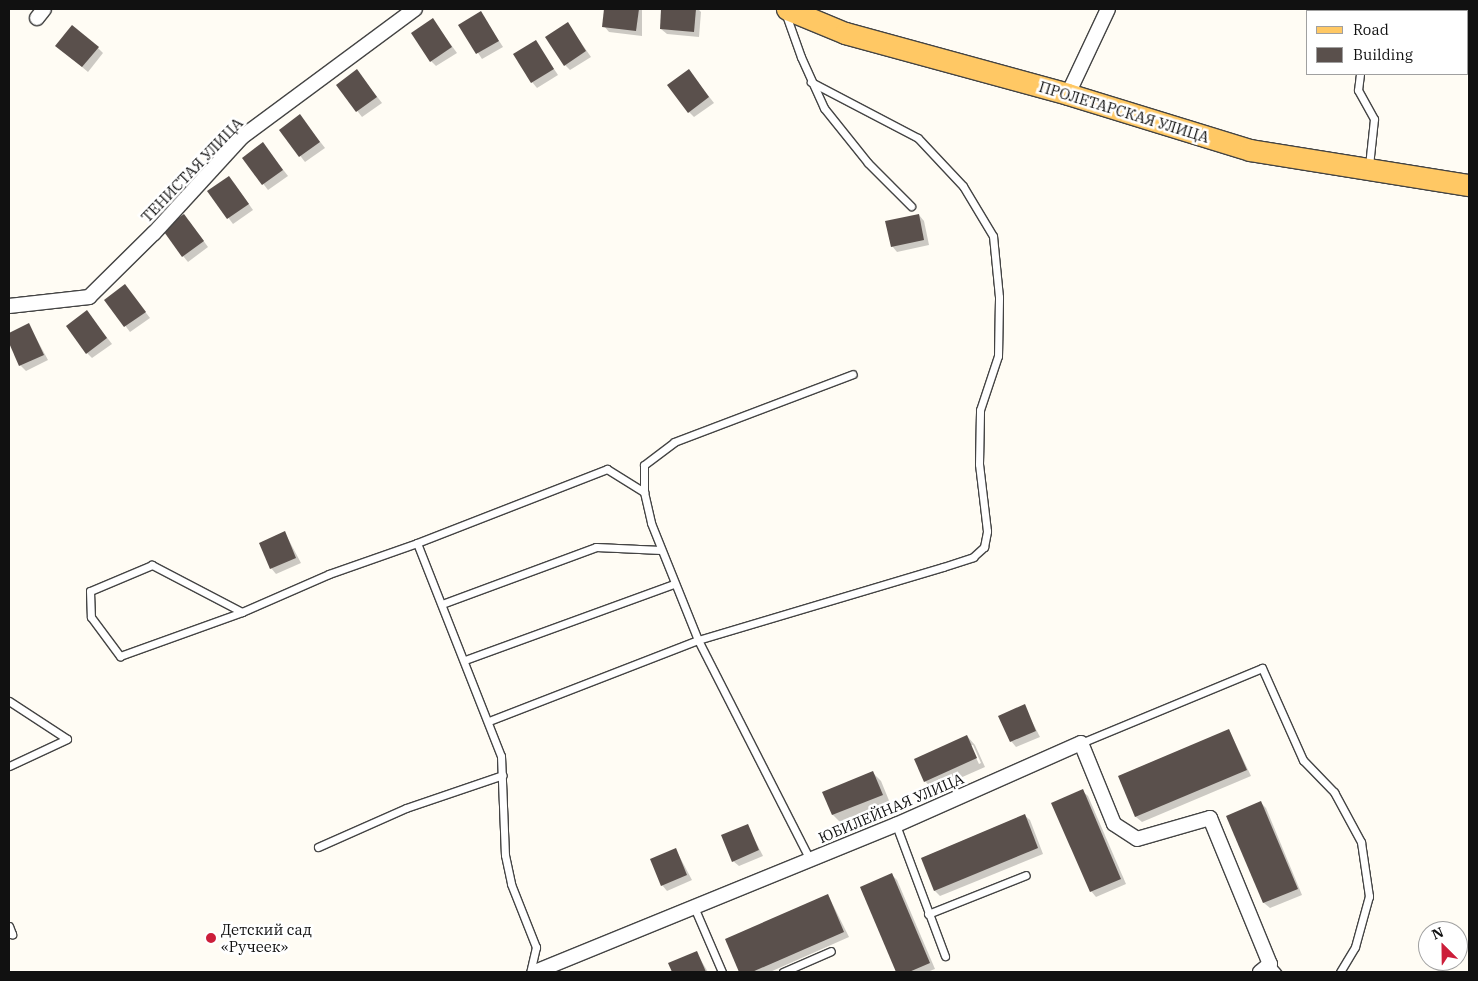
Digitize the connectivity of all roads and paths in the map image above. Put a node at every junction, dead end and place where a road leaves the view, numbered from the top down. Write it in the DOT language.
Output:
graph roads {
  1 [pos="415,9"];
  2 [pos="786,9"];
  3 [pos="1108,9"];
  4 [pos="1360,75"];
  5 [pos="811,82"];
  6 [pos="1068,94"];
  7 [pos="1368,169"];
  8 [pos="1469,185"];
  9 [pos="911,206"];
  10 [pos="9,306"];
  11 [pos="853,374"];
  12 [pos="644,492"];
  13 [pos="417,542"];
  14 [pos="661,550"];
  15 [pos="674,584"];
  16 [pos="442,604"];
  17 [pos="242,612"];
  18 [pos="698,640"];
  19 [pos="465,660"];
  20 [pos="9,702"];
  21 [pos="489,722"];
  22 [pos="1081,743"];
  23 [pos="9,766"];
  24 [pos="503,775"];
  25 [pos="896,825"];
  26 [pos="318,847"];
  27 [pos="810,860"];
  28 [pos="1026,875"];
  29 [pos="694,906"];
  30 [pos="928,914"];
  31 [pos="9,926"];
  32 [pos="9,934"];
  33 [pos="831,951"];
  34 [pos="946,956"];
  35 [pos="1269,969"];
  36 [pos="530,972"];
  37 [pos="535,972"];
  38 [pos="722,972"];
  39 [pos="783,972"];
  40 [pos="1340,972"];
  1 -- 10 [label="street, ТЕНИСТАЯ УЛИЦА"];
  2 -- 5 [label="lane"];
  2 -- 6 [label="main road, ПРОЛЕТАРСКАЯ УЛИЦА"];
  3 -- 6 [label="street"];
  4 -- 7 [label="lane"];
  5 -- 9 [label="lane"];
  5 -- 18 [label="lane"];
  6 -- 7 [label="main road, ПРОЛЕТАРСКАЯ УЛИЦА"];
  7 -- 8 [label="main road, ПРОЛЕТАРСКАЯ УЛИЦА"];
  11 -- 12 [label="lane"];
  12 -- 13 [label="lane"];
  12 -- 14 [label="lane"];
  13 -- 16 [label="lane"];
  13 -- 17 [label="lane"];
  14 -- 15 [label="lane"];
  14 -- 16 [label="lane"];
  15 -- 18 [label="lane"];
  15 -- 19 [label="lane"];
  16 -- 19 [label="lane"];
  17 -- 17 [label="lane"];
  18 -- 21 [label="lane"];
  18 -- 27 [label="lane"];
  19 -- 21 [label="lane"];
  20 -- 23 [label="lane"];
  21 -- 24 [label="lane"];
  22 -- 25 [label="street, ЮБИЛЕЙНАЯ УЛИЦА"];
  22 -- 35 [label="street"];
  22 -- 40 [label="lane"];
  24 -- 26 [label="lane"];
  24 -- 36 [label="lane"];
  25 -- 27 [label="street, ЮБИЛЕЙНАЯ УЛИЦА"];
  25 -- 30 [label="lane"];
  27 -- 29 [label="street, ЮБИЛЕЙНАЯ УЛИЦА"];
  28 -- 30 [label="lane"];
  29 -- 37 [label="street, ЮБИЛЕЙНАЯ УЛИЦА"];
  29 -- 38 [label="lane"];
  30 -- 34 [label="lane"];
  31 -- 32 [label="lane"];
  33 -- 39 [label="lane"];
}
